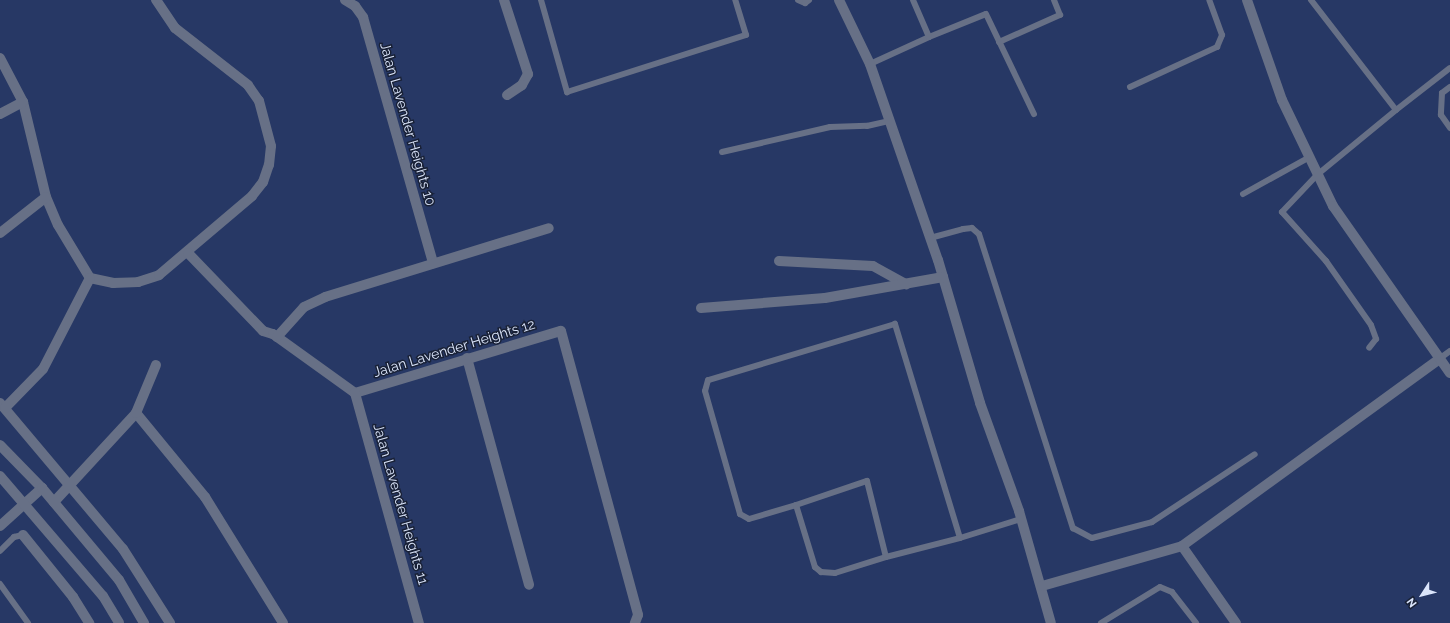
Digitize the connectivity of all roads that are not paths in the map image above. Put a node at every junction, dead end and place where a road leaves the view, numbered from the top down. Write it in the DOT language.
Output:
graph roads {
  1 [pos="156,0"];
  2 [pos="345,0"];
  3 [pos="504,0"];
  4 [pos="541,0"];
  5 [pos="735,0"];
  6 [pos="798,0"];
  7 [pos="809,0"];
  8 [pos="839,0"];
  9 [pos="913,0"];
  10 [pos="1054,0"];
  11 [pos="1209,0"];
  12 [pos="1247,0"];
  13 [pos="1311,0"];
  14 [pos="929,37"];
  15 [pos="999,42"];
  16 [pos="0,58"];
  17 [pos="870,64"];
  18 [pos="1450,68"];
  19 [pos="1130,87"];
  20 [pos="1450,87"];
  21 [pos="507,95"];
  22 [pos="23,102"];
  23 [pos="1396,110"];
  24 [pos="0,114"];
  25 [pos="1034,114"];
  26 [pos="888,121"];
  27 [pos="1450,128"];
  28 [pos="722,152"];
  29 [pos="1308,158"];
  30 [pos="1317,175"];
  31 [pos="1243,194"];
  32 [pos="46,197"];
  33 [pos="549,228"];
  34 [pos="0,233"];
  35 [pos="930,238"];
  36 [pos="188,253"];
  37 [pos="779,261"];
  38 [pos="433,264"];
  39 [pos="943,277"];
  40 [pos="90,278"];
  41 [pos="906,284"];
  42 [pos="701,308"];
  43 [pos="277,337"];
  44 [pos="1369,348"];
  45 [pos="1450,351"];
  46 [pos="467,358"];
  47 [pos="1439,359"];
  48 [pos="156,366"];
  49 [pos="1450,373"];
  50 [pos="354,393"];
  51 [pos="2,405"];
  52 [pos="136,413"];
  53 [pos="0,445"];
  54 [pos="1255,454"];
  55 [pos="0,476"];
  56 [pos="70,487"];
  57 [pos="42,488"];
  58 [pos="54,502"];
  59 [pos="24,504"];
  60 [pos="796,505"];
  61 [pos="1021,519"];
  62 [pos="0,526"];
  63 [pos="23,535"];
  64 [pos="960,538"];
  65 [pos="1182,546"];
  66 [pos="0,551"];
  67 [pos="886,557"];
  68 [pos="0,584"];
  69 [pos="529,585"];
  70 [pos="1042,586"];
  71 [pos="28,623"];
  72 [pos="89,623"];
  73 [pos="119,623"];
  74 [pos="144,623"];
  75 [pos="170,623"];
  76 [pos="283,623"];
  77 [pos="419,623"];
  78 [pos="635,623"];
  79 [pos="1051,623"];
  80 [pos="1101,623"];
  81 [pos="1196,623"];
  82 [pos="1236,623"];
  1 -- 36 [label="street"];
  2 -- 38 [label="street, Jalan Lavender Heights 10"];
  3 -- 21 [label="street"];
  4 -- 5 [label="lane"];
  6 -- 7 [label="lane"];
  8 -- 17 [label="street"];
  9 -- 14 [label="lane"];
  10 -- 15 [label="lane"];
  11 -- 19 [label="lane"];
  12 -- 29 [label="street"];
  13 -- 23 [label="lane"];
  14 -- 15 [label="lane"];
  14 -- 17 [label="lane"];
  15 -- 25 [label="lane"];
  16 -- 22 [label="street"];
  17 -- 26 [label="street"];
  18 -- 23 [label="lane"];
  20 -- 27 [label="lane"];
  22 -- 24 [label="street"];
  22 -- 32 [label="street"];
  23 -- 30 [label="lane"];
  26 -- 28 [label="lane"];
  26 -- 35 [label="street"];
  29 -- 30 [label="street"];
  29 -- 31 [label="lane"];
  30 -- 44 [label="lane"];
  30 -- 47 [label="street"];
  32 -- 34 [label="street"];
  32 -- 40 [label="street"];
  33 -- 38 [label="street"];
  35 -- 39 [label="street"];
  35 -- 54 [label="lane"];
  36 -- 40 [label="street"];
  36 -- 43 [label="street"];
  37 -- 41 [label="street"];
  38 -- 43 [label="street"];
  39 -- 41 [label="street"];
  39 -- 61 [label="street"];
  40 -- 51 [label="street"];
  41 -- 42 [label="street"];
  43 -- 50 [label="street"];
  45 -- 47 [label="lane"];
  46 -- 50 [label="street, Jalan Lavender Heights 12"];
  46 -- 69 [label="street"];
  46 -- 78 [label="street, Jalan Lavender Heights 12"];
  47 -- 49 [label="street"];
  47 -- 65 [label="street"];
  48 -- 52 [label="street"];
  50 -- 77 [label="street, Jalan Lavender Heights 11"];
  51 -- 56 [label="street"];
  52 -- 56 [label="street"];
  52 -- 76 [label="street"];
  53 -- 57 [label="street"];
  55 -- 59 [label="street"];
  56 -- 58 [label="street"];
  56 -- 75 [label="street"];
  57 -- 58 [label="street"];
  57 -- 59 [label="street"];
  58 -- 74 [label="street"];
  59 -- 62 [label="street"];
  59 -- 73 [label="street"];
  60 -- 64 [label="lane"];
  60 -- 67 [label="lane"];
  60 -- 67 [label="lane"];
  61 -- 64 [label="lane"];
  61 -- 70 [label="street"];
  63 -- 66 [label="lane"];
  63 -- 72 [label="street"];
  64 -- 67 [label="lane"];
  65 -- 70 [label="street"];
  65 -- 82 [label="street"];
  68 -- 71 [label="lane"];
  70 -- 79 [label="street"];
  80 -- 81 [label="lane"];
}
